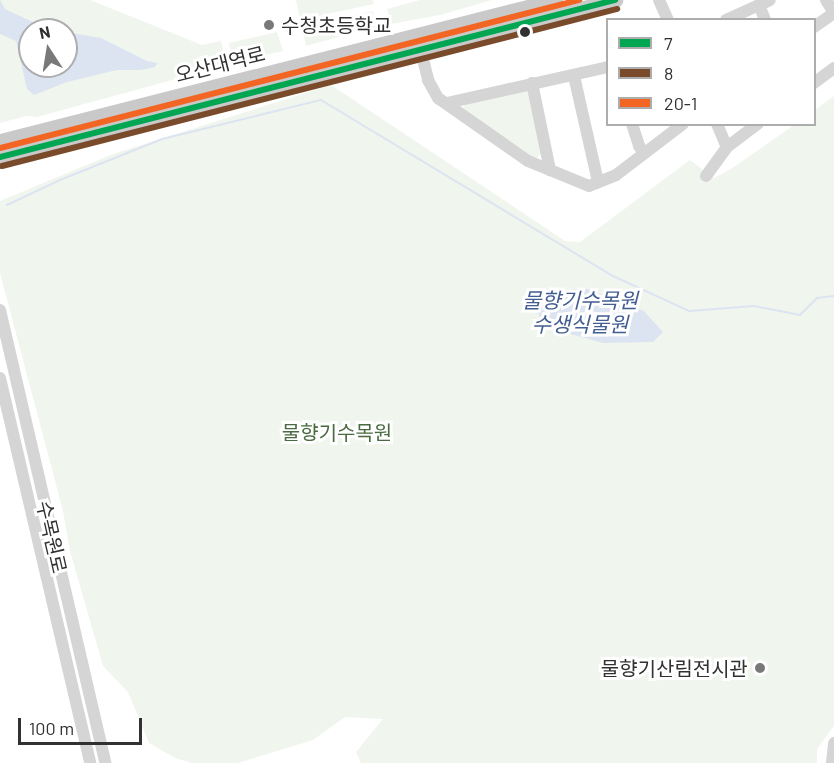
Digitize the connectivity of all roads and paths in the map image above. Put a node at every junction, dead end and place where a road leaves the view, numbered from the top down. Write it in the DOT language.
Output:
graph roads {
  1 [pos="555,0"];
  2 [pos="615,0"];
  3 [pos="659,0"];
  4 [pos="826,0"];
  5 [pos="764,2"];
  6 [pos="834,13"];
  7 [pos="667,18"];
  8 [pos="730,18"];
  9 [pos="765,18"];
  10 [pos="816,26"];
  11 [pos="421,51"];
  12 [pos="606,68"];
  13 [pos="834,68"];
  14 [pos="574,76"];
  15 [pos="816,81"];
  16 [pos="532,83"];
  17 [pos="447,103"];
  18 [pos="633,126"];
  19 [pos="680,126"];
  20 [pos="718,126"];
  21 [pos="755,126"];
  22 [pos="0,141"];
  23 [pos="727,147"];
  24 [pos="644,153"];
  25 [pos="0,157"];
  26 [pos="550,170"];
  27 [pos="706,176"];
  28 [pos="598,182"];
  29 [pos="0,310"];
  30 [pos="0,378"];
  31 [pos="834,744"];
  32 [pos="90,763"];
  33 [pos="105,763"];
  34 [pos="832,763"];
  1 -- 22 [label="main road, 오산대역로"];
  2 -- 11 [label="main road, 오산대역로"];
  3 -- 7 [label="street"];
  4 -- 6 [label="street"];
  5 -- 8 [label="street"];
  5 -- 9 [label="street"];
  6 -- 10 [label="street"];
  11 -- 17 [label="street"];
  11 -- 25 [label="main road, 오산대역로"];
  12 -- 14 [label="street"];
  13 -- 15 [label="street"];
  14 -- 16 [label="street"];
  14 -- 28 [label="street"];
  16 -- 17 [label="street"];
  16 -- 26 [label="street"];
  17 -- 26 [label="street"];
  18 -- 24 [label="street"];
  19 -- 24 [label="street"];
  20 -- 23 [label="street"];
  21 -- 23 [label="street"];
  23 -- 27 [label="street"];
  24 -- 28 [label="street"];
  26 -- 28 [label="street"];
  29 -- 33 [label="street, 수목원로"];
  30 -- 32 [label="street, 수목원로"];
  31 -- 34 [label="street"];
}
